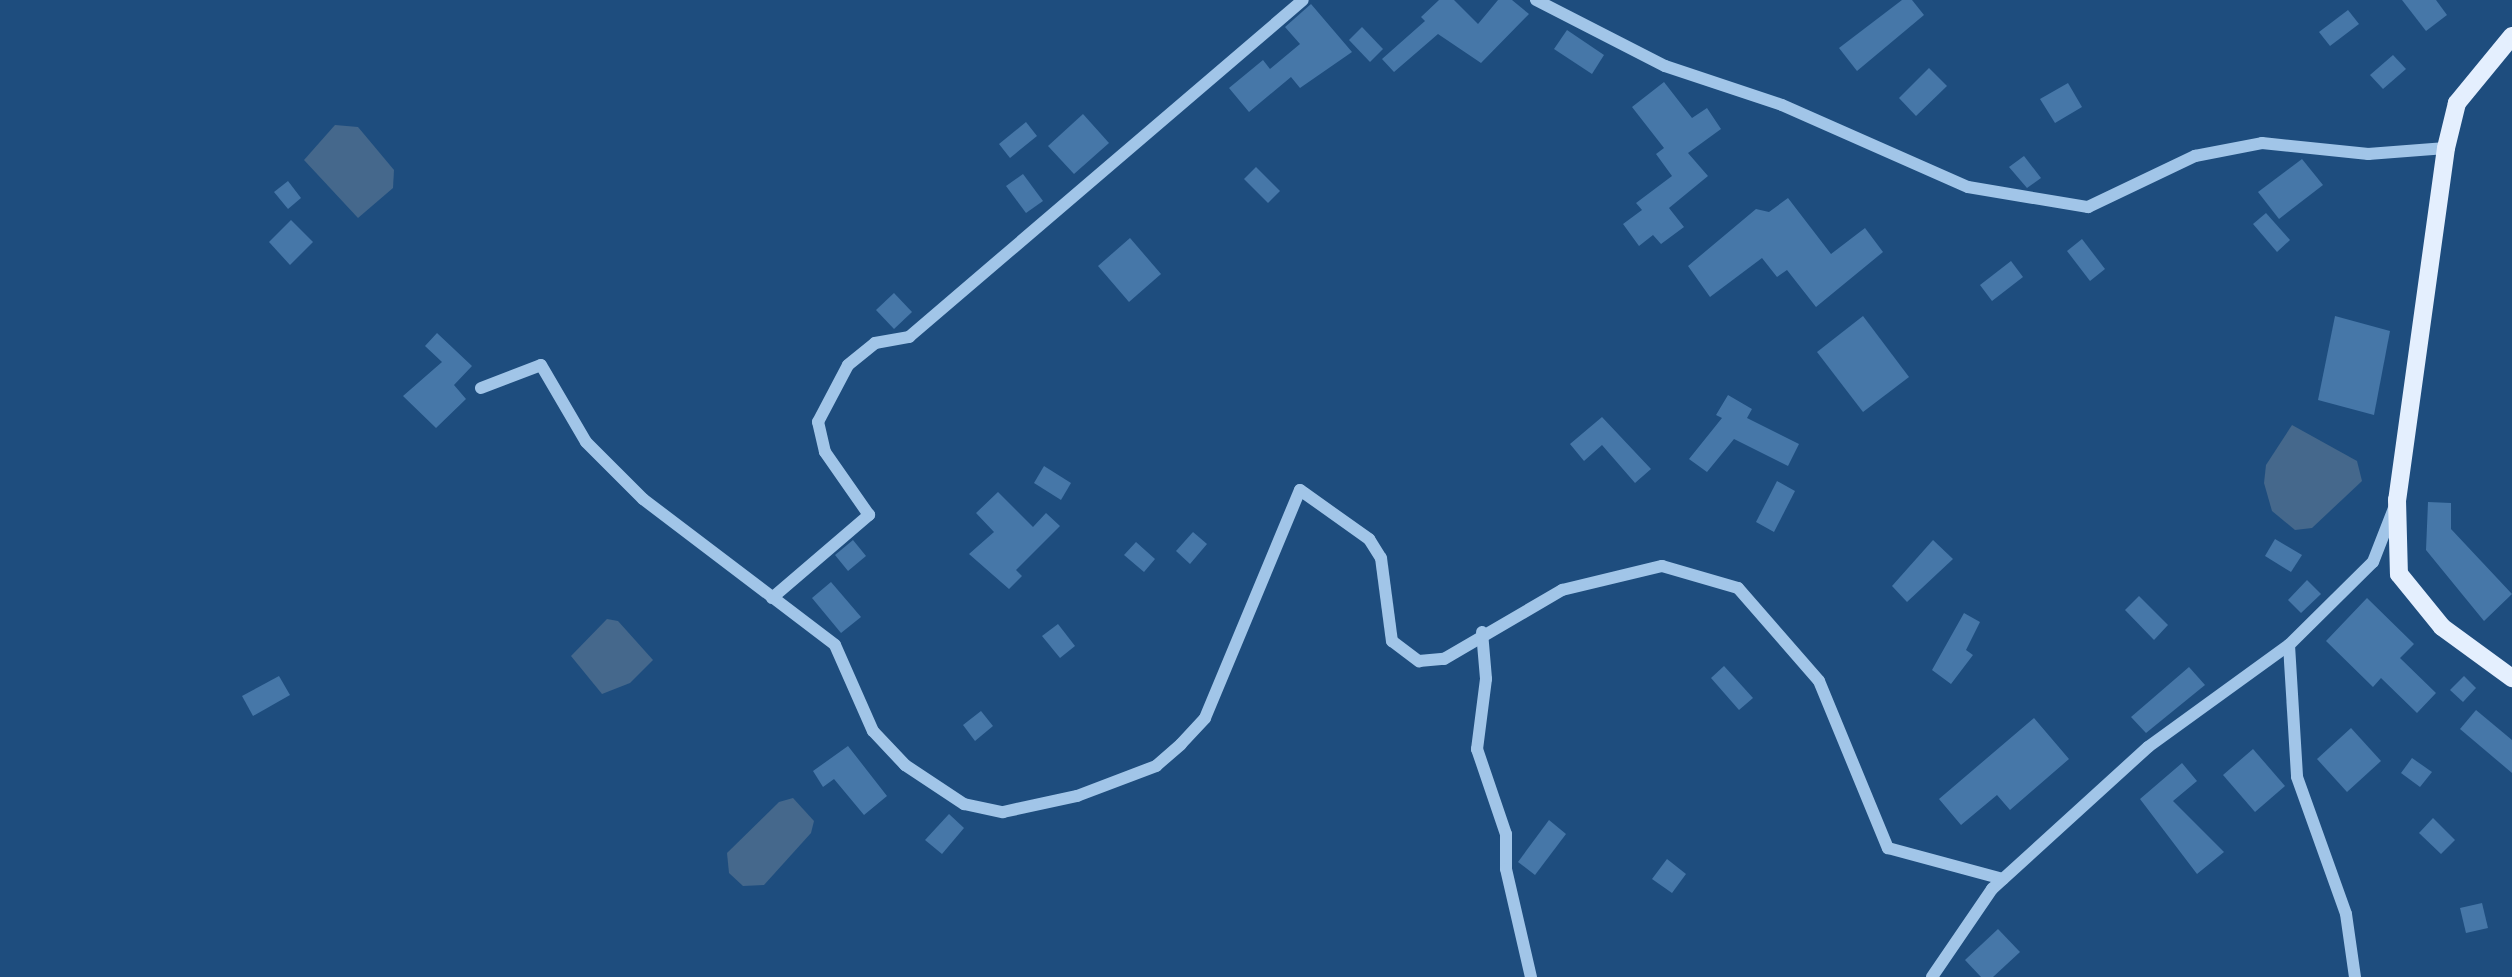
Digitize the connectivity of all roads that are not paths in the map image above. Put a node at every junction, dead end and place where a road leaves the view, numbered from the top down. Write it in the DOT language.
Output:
graph roads {
  1 [pos="1303,0"];
  2 [pos="1536,0"];
  3 [pos="2512,36"];
  4 [pos="2446,148"];
  5 [pos="481,388"];
  6 [pos="2397,500"];
  7 [pos="772,598"];
  8 [pos="1482,632"];
  9 [pos="2289,645"];
  10 [pos="2512,678"];
  11 [pos="2003,879"];
  12 [pos="1531,977"];
  13 [pos="1932,977"];
  14 [pos="2355,977"];
  1 -- 7 [label="street"];
  2 -- 4 [label="street"];
  3 -- 4 [label="main road"];
  4 -- 6 [label="main road"];
  5 -- 7 [label="street"];
  6 -- 9 [label="street"];
  6 -- 10 [label="main road"];
  7 -- 8 [label="street"];
  8 -- 11 [label="street"];
  8 -- 12 [label="street"];
  9 -- 11 [label="street"];
  9 -- 14 [label="street"];
  11 -- 13 [label="street"];
}
